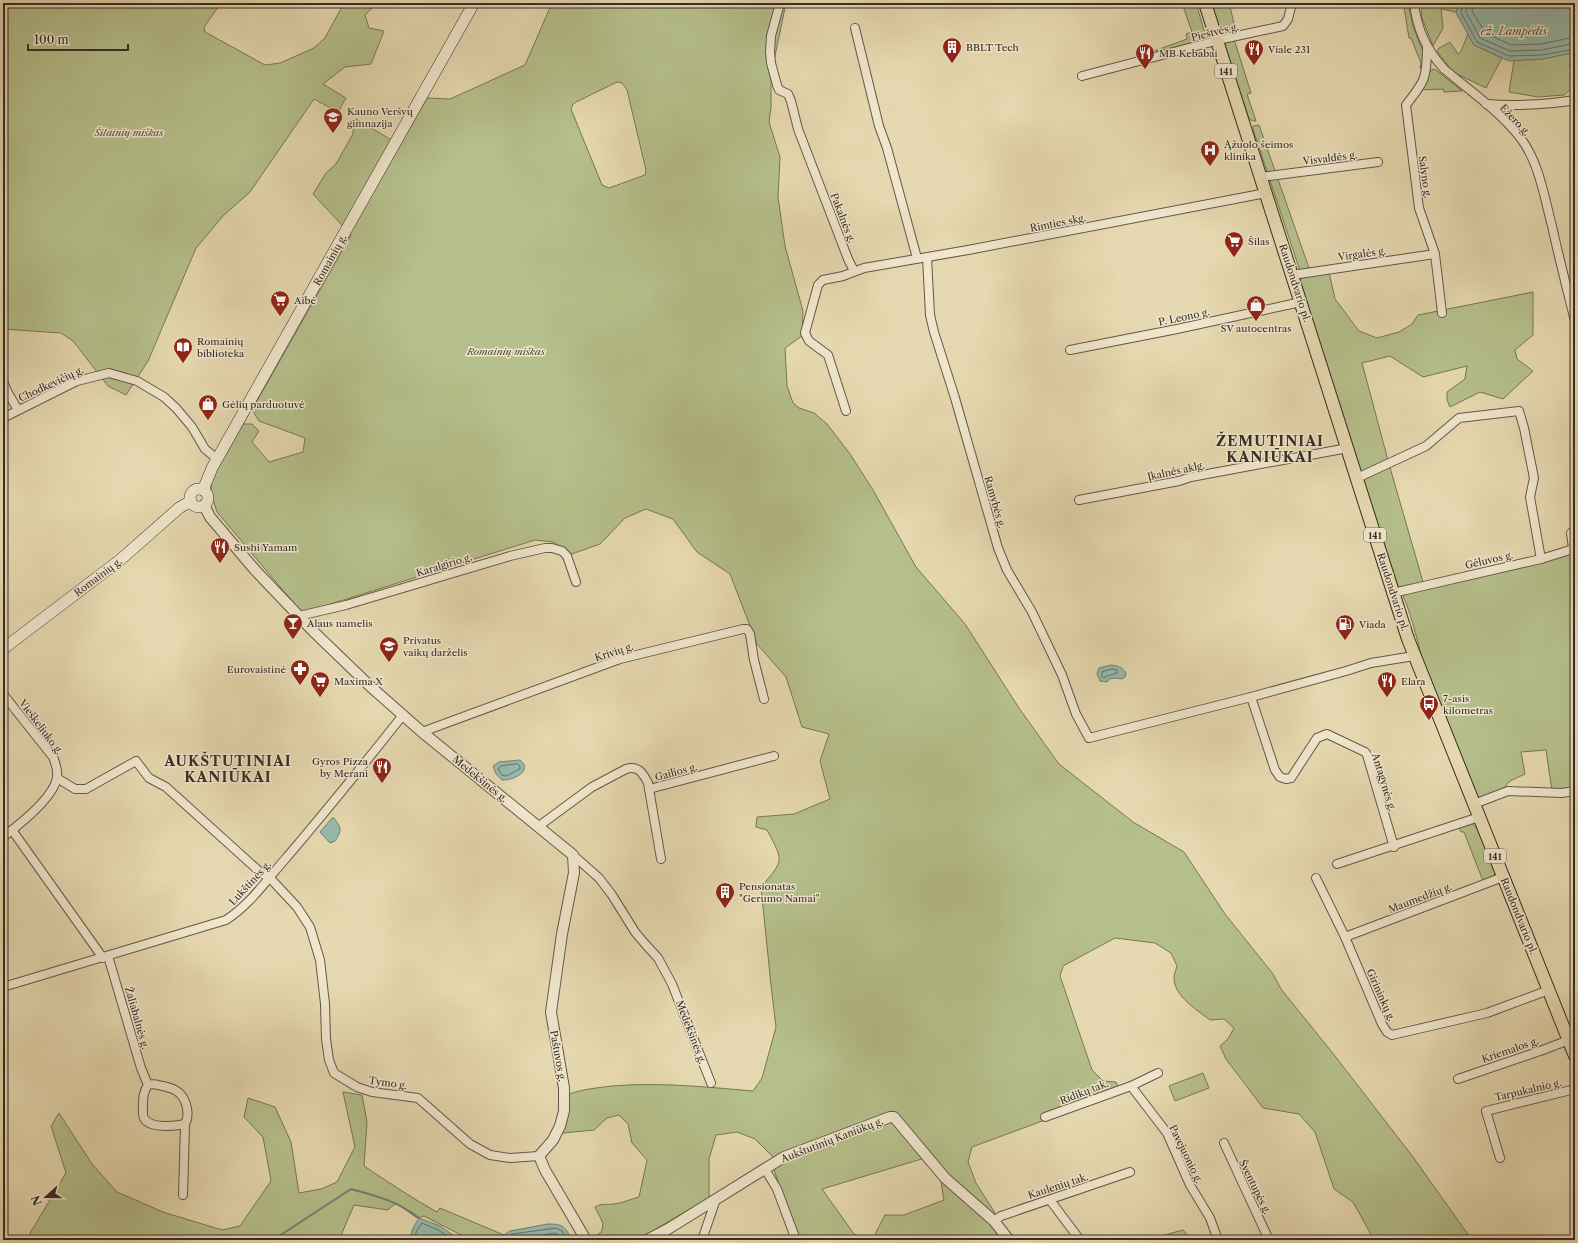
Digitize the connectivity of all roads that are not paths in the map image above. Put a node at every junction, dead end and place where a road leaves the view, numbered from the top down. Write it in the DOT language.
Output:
graph roads {
  1 [pos="474,3"];
  2 [pos="780,3"];
  3 [pos="1205,3"];
  4 [pos="1292,3"];
  5 [pos="1414,3"];
  6 [pos="855,28"];
  7 [pos="1217,41"];
  8 [pos="1427,47"];
  9 [pos="1082,76"];
  10 [pos="1575,100"];
  11 [pos="1486,104"];
  12 [pos="1378,162"];
  13 [pos="1261,177"];
  14 [pos="1266,193"];
  15 [pos="1434,254"];
  16 [pos="927,257"];
  17 [pos="917,258"];
  18 [pos="854,271"];
  19 [pos="1292,275"];
  20 [pos="1301,302"];
  21 [pos="1442,313"];
  22 [pos="1575,321"];
  23 [pos="1070,350"];
  24 [pos="3,380"];
  25 [pos="18,410"];
  26 [pos="846,411"];
  27 [pos="3,418"];
  28 [pos="1348,448"];
  29 [pos="217,460"];
  30 [pos="1357,478"];
  31 [pos="203,490"];
  32 [pos="1079,500"];
  33 [pos="191,501"];
  34 [pos="204,506"];
  35 [pos="1571,533"];
  36 [pos="1541,558"];
  37 [pos="576,582"];
  38 [pos="1393,593"];
  39 [pos="299,616"];
  40 [pos="3,649"];
  41 [pos="1414,656"];
  42 [pos="3,694"];
  43 [pos="1251,697"];
  44 [pos="764,698"];
  45 [pos="403,715"];
  46 [pos="422,732"];
  47 [pos="774,756"];
  48 [pos="57,778"];
  49 [pos="649,789"];
  50 [pos="1575,790"];
  51 [pos="1474,804"];
  52 [pos="1479,817"];
  53 [pos="539,826"];
  54 [pos="12,830"];
  55 [pos="3,837"];
  56 [pos="1394,847"];
  57 [pos="573,855"];
  58 [pos="661,859"];
  59 [pos="1337,864"];
  60 [pos="1503,877"];
  61 [pos="270,878"];
  62 [pos="1316,878"];
  63 [pos="1345,937"];
  64 [pos="106,957"];
  65 [pos="3,987"];
  66 [pos="1550,990"];
  67 [pos="1569,1040"];
  68 [pos="1575,1056"];
  69 [pos="1158,1073"];
  70 [pos="1458,1079"];
  71 [pos="711,1083"];
  72 [pos="148,1085"];
  73 [pos="1131,1086"];
  74 [pos="1575,1089"];
  75 [pos="1044,1117"];
  76 [pos="185,1124"];
  77 [pos="1224,1143"];
  78 [pos="539,1156"];
  79 [pos="1500,1158"];
  80 [pos="765,1169"];
  81 [pos="1130,1172"];
  82 [pos="183,1195"];
  83 [pos="716,1199"];
  84 [pos="1050,1200"];
  85 [pos="994,1221"];
  86 [pos="586,1240"];
  87 [pos="647,1240"];
  88 [pos="702,1240"];
  89 [pos="796,1240"];
  90 [pos="1009,1240"];
  91 [pos="1080,1240"];
  92 [pos="1218,1240"];
  93 [pos="1269,1240"];
  1 -- 29 [label="main road, Romainių g."];
  2 -- 18 [label="street, Pakalnės g."];
  3 -- 7 [label="main road, Raudondvario pl. / 141"];
  4 -- 7 [label="street, Pieštvės g."];
  5 -- 8 [label="street, Ežero g."];
  6 -- 17 [label="street"];
  7 -- 9 [label="street, Pieštvės g."];
  7 -- 13 [label="main road, Raudondvario pl. / 141"];
  8 -- 11 [label="street, Ežero g."];
  8 -- 15 [label="street, Salyno g."];
  10 -- 11 [label="street"];
  11 -- 22 [label="street, Ežero g."];
  12 -- 13 [label="street, Visvaldės g."];
  13 -- 14 [label="main road, Raudondvario pl. / 141"];
  14 -- 16 [label="street, Rimties skg."];
  14 -- 19 [label="main road, Raudondvario pl. / 141"];
  15 -- 19 [label="street, Virgalės g."];
  15 -- 21 [label="street, Salyno g."];
  16 -- 17 [label="street, Rimties skg."];
  16 -- 43 [label="street, Ramybės g."];
  17 -- 18 [label="street, Rimties skg."];
  18 -- 26 [label="street"];
  19 -- 20 [label="main road, Raudondvario pl. / 141"];
  20 -- 23 [label="street, P. Leono g."];
  20 -- 28 [label="main road, Raudondvario pl. / 141"];
  24 -- 25 [label="street"];
  25 -- 27 [label="street, Chodkevičių g."];
  25 -- 29 [label="street, Chodkevičių g."];
  28 -- 30 [label="main road, Raudondvario pl. / 141"];
  28 -- 32 [label="street, Įkalnės aklg."];
  29 -- 31 [label="main road, Romainių g."];
  30 -- 36 [label="street"];
  30 -- 38 [label="main road, Raudondvario pl. / 141"];
  31 -- 33 [label="main road"];
  31 -- 34 [label="main road"];
  33 -- 34 [label="main road"];
  33 -- 40 [label="main road, Romainių g."];
  34 -- 39 [label="street, Medekšinės g."];
  35 -- 36 [label="street, Gėluvos g."];
  36 -- 38 [label="street, Gėluvos g."];
  37 -- 39 [label="street, Karalgirio g."];
  38 -- 41 [label="main road, Raudondvario pl. / 141"];
  39 -- 45 [label="street, Medekšinės g."];
  41 -- 43 [label="street"];
  41 -- 51 [label="main road, Raudondvario pl. / 141"];
  42 -- 48 [label="street, Vieškeliuko g."];
  43 -- 56 [label="street, Antagynės g."];
  44 -- 46 [label="street, Krivių g."];
  45 -- 46 [label="street, Medekšinės g."];
  45 -- 61 [label="street, Lukštinės g."];
  46 -- 53 [label="street, Medekšinės g."];
  47 -- 49 [label="street, Gailios g."];
  48 -- 54 [label="street"];
  48 -- 61 [label="street"];
  49 -- 53 [label="street, Gailios g."];
  49 -- 58 [label="street"];
  50 -- 51 [label="street"];
  51 -- 52 [label="main road, Raudondvario pl. / 141"];
  52 -- 56 [label="street"];
  52 -- 60 [label="main road, Raudondvario pl. / 141"];
  53 -- 57 [label="street, Medekšinės g."];
  54 -- 55 [label="street"];
  54 -- 64 [label="street"];
  56 -- 59 [label="street"];
  57 -- 71 [label="street, Medekšinės g."];
  57 -- 78 [label="street, Paštuvos g."];
  60 -- 63 [label="street, Maumedžių g."];
  60 -- 66 [label="main road, Raudondvario pl. / 141"];
  61 -- 64 [label="street, Lukštinės g."];
  61 -- 78 [label="street, Tymo g."];
  62 -- 63 [label="street, Girininkų g."];
  63 -- 66 [label="street, Girininkų g."];
  64 -- 65 [label="street, Lukštinės g."];
  64 -- 72 [label="street, Žaliabalnės g."];
  66 -- 67 [label="main road, Raudondvario pl. / 141"];
  67 -- 68 [label="main road, Raudondvario pl. / 141"];
  67 -- 70 [label="street, Kriemalos g."];
  69 -- 73 [label="street"];
  72 -- 76 [label="street"];
  72 -- 76 [label="street"];
  73 -- 75 [label="street, Ridikų tak."];
  73 -- 92 [label="street, Pavejuonio g."];
  74 -- 79 [label="street, Tarpukalnio g."];
  76 -- 82 [label="street"];
  77 -- 93 [label="street, Šventupės g."];
  78 -- 86 [label="street"];
  80 -- 83 [label="street, Aukštutinių Kaniūkų g."];
  80 -- 85 [label="street, Aukštutinių Kaniūkų g."];
  80 -- 89 [label="street"];
  81 -- 84 [label="street, Kaulenių tak."];
  83 -- 87 [label="street, Aukštutinių Kaniūkų g."];
  83 -- 88 [label="street"];
  84 -- 85 [label="street, Kaulenių tak."];
  84 -- 91 [label="street"];
  85 -- 90 [label="street, Aukštutinių Kaniūkų g."];
}
